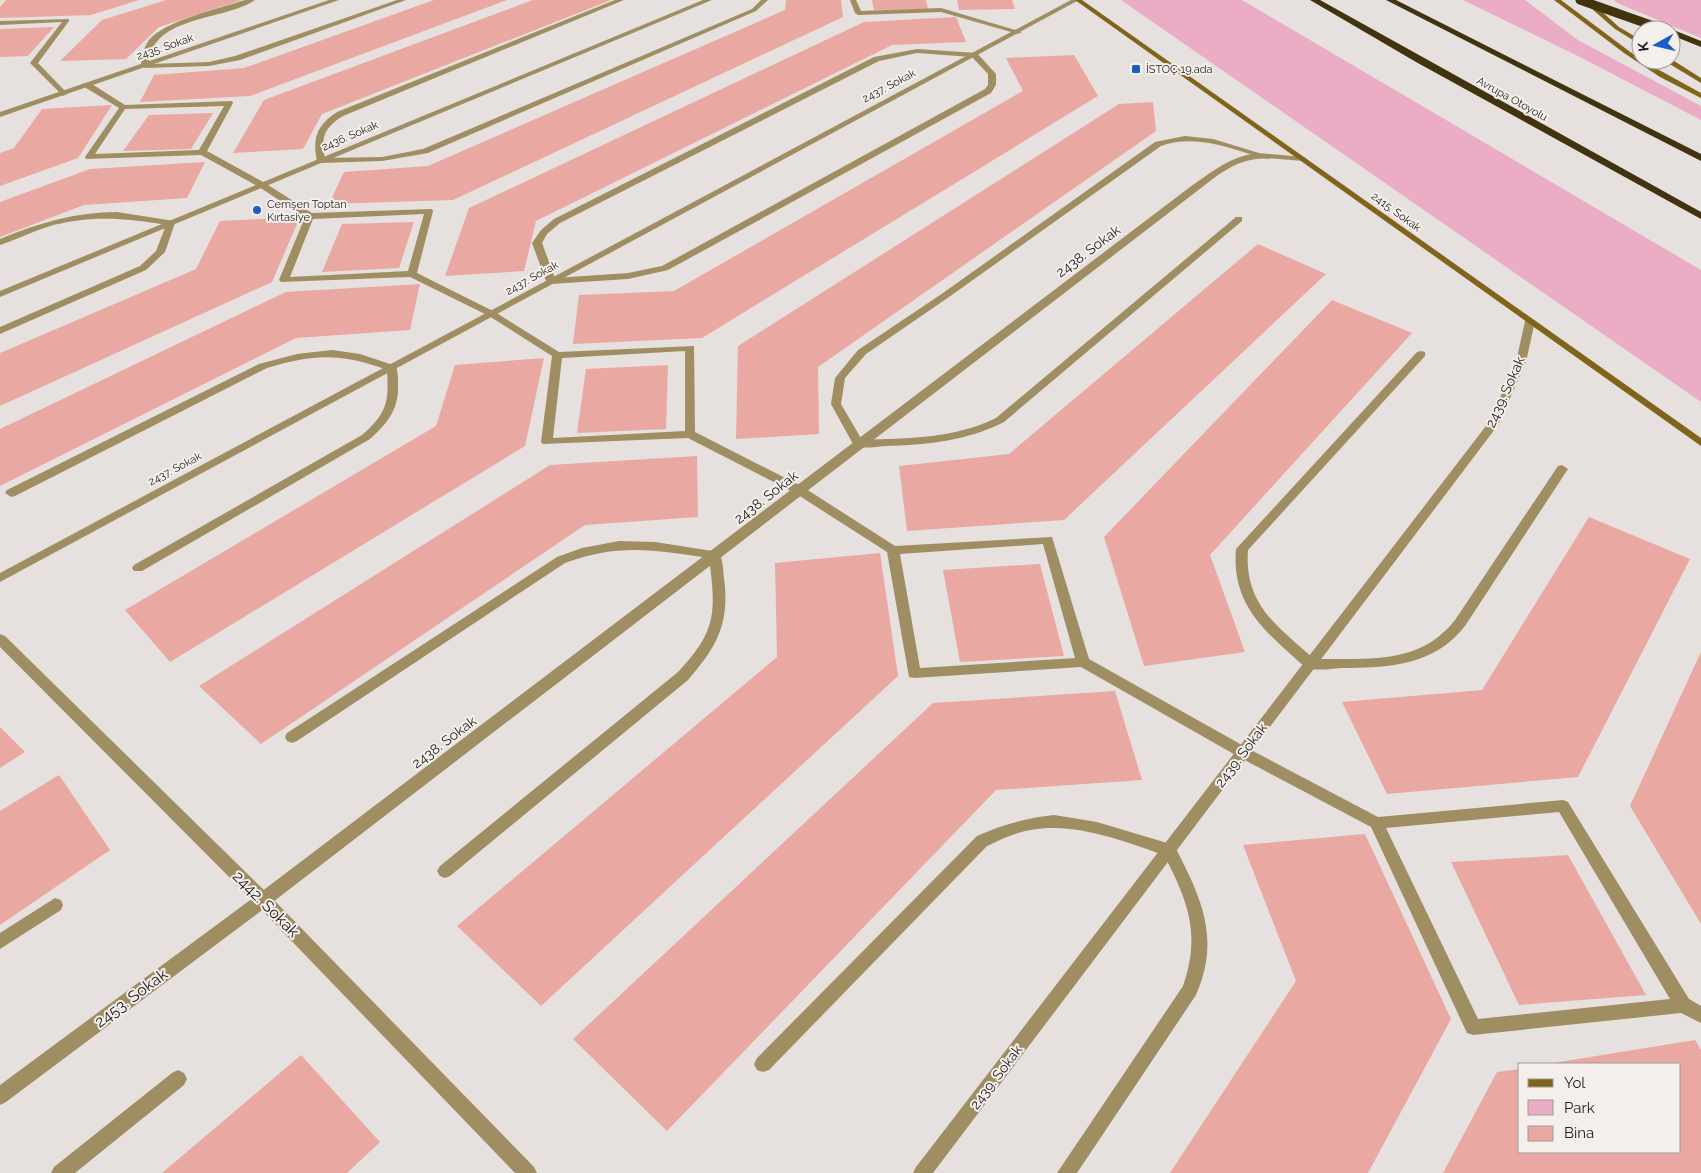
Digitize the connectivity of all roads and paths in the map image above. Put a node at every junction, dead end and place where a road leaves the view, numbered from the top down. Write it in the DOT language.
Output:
graph roads {
  1 [pos="252,0"];
  2 [pos="336,0"];
  3 [pos="403,0"];
  4 [pos="621,0"];
  5 [pos="709,0"];
  6 [pos="765,0"];
  7 [pos="853,0"];
  8 [pos="937,0"];
  9 [pos="1077,0"];
  10 [pos="1314,0"];
  11 [pos="1556,0"];
  12 [pos="1580,0"];
  13 [pos="1585,0"];
  14 [pos="1394,1"];
  15 [pos="941,10"];
  16 [pos="1637,20"];
  17 [pos="0,23"];
  18 [pos="1018,32"];
  19 [pos="1681,36"];
  20 [pos="1631,37"];
  21 [pos="1701,44"];
  22 [pos="974,55"];
  23 [pos="145,66"];
  24 [pos="1681,69"];
  25 [pos="1701,81"];
  26 [pos="89,86"];
  27 [pos="63,94"];
  28 [pos="1701,96"];
  29 [pos="123,107"];
  30 [pos="0,115"];
  31 [pos="202,152"];
  32 [pos="1268,157"];
  33 [pos="1701,158"];
  34 [pos="1303,159"];
  35 [pos="321,161"];
  36 [pos="262,185"];
  37 [pos="310,216"];
  38 [pos="1701,216"];
  39 [pos="1239,219"];
  40 [pos="171,223"];
  41 [pos="0,242"];
  42 [pos="412,274"];
  43 [pos="551,281"];
  44 [pos="0,294"];
  45 [pos="492,314"];
  46 [pos="1530,321"];
  47 [pos="0,331"];
  48 [pos="1421,354"];
  49 [pos="557,355"];
  50 [pos="392,368"];
  51 [pos="690,434"];
  52 [pos="1701,443"];
  53 [pos="858,444"];
  54 [pos="1562,469"];
  55 [pos="800,490"];
  56 [pos="11,493"];
  57 [pos="893,550"];
  58 [pos="715,555"];
  59 [pos="138,568"];
  60 [pos="0,578"];
  61 [pos="0,639"];
  62 [pos="1083,662"];
  63 [pos="1311,664"];
  64 [pos="292,738"];
  65 [pos="1244,753"];
  66 [pos="1376,823"];
  67 [pos="1169,850"];
  68 [pos="445,871"];
  69 [pos="263,900"];
  70 [pos="55,905"];
  71 [pos="0,942"];
  72 [pos="1683,1006"];
  73 [pos="1701,1015"];
  74 [pos="763,1064"];
  75 [pos="178,1079"];
  76 [pos="0,1096"];
  77 [pos="60,1173"];
  78 [pos="528,1173"];
  79 [pos="922,1173"];
  80 [pos="1066,1173"];
  1 -- 23 [label="street"];
  2 -- 23 [label="street, 2435. Sokak"];
  3 -- 23 [label="street"];
  4 -- 35 [label="street"];
  5 -- 35 [label="street, 2436. Sokak"];
  6 -- 35 [label="street"];
  7 -- 15 [label="street"];
  8 -- 15 [label="street"];
  9 -- 18 [label="street, 2437. Sokak"];
  9 -- 34 [label="main road, 2415. Sokak"];
  10 -- 38 [label="highway, Avrupa Otoyolu"];
  11 -- 28 [label="main road"];
  12 -- 16 [label="highway, bridge"];
  13 -- 20 [label="main road"];
  14 -- 33 [label="highway"];
  15 -- 18 [label="street"];
  17 -- 27 [label="street"];
  18 -- 22 [label="street, 2437. Sokak"];
  19 -- 21 [label="highway"];
  22 -- 43 [label="street, 2437. Sokak"];
  22 -- 43 [label="street"];
  22 -- 43 [label="street"];
  23 -- 26 [label="street, 2435. Sokak"];
  24 -- 25 [label="main road"];
  26 -- 27 [label="street, 2435. Sokak"];
  26 -- 29 [label="street"];
  27 -- 30 [label="street, 2435. Sokak"];
  29 -- 31 [label="street"];
  29 -- 31 [label="street"];
  31 -- 36 [label="street"];
  32 -- 34 [label="street, 2438. Sokak"];
  32 -- 53 [label="street, 2438. Sokak"];
  32 -- 53 [label="street"];
  34 -- 46 [label="main road, 2415. Sokak"];
  35 -- 36 [label="street, 2436. Sokak"];
  36 -- 37 [label="street"];
  36 -- 40 [label="street, 2436. Sokak"];
  37 -- 42 [label="street"];
  37 -- 42 [label="street"];
  39 -- 53 [label="street"];
  40 -- 41 [label="street"];
  40 -- 44 [label="street, 2436. Sokak"];
  40 -- 47 [label="street"];
  42 -- 45 [label="street"];
  43 -- 45 [label="street, 2437. Sokak"];
  45 -- 49 [label="street"];
  45 -- 50 [label="street, 2437. Sokak"];
  46 -- 52 [label="main road, 2415. Sokak"];
  46 -- 63 [label="street, 2439. Sokak"];
  48 -- 63 [label="street"];
  49 -- 51 [label="street"];
  49 -- 51 [label="street"];
  50 -- 56 [label="street"];
  50 -- 59 [label="street"];
  50 -- 60 [label="street, 2437. Sokak"];
  51 -- 55 [label="street"];
  53 -- 55 [label="street, 2438. Sokak"];
  54 -- 63 [label="street"];
  55 -- 57 [label="street"];
  55 -- 58 [label="street, 2438. Sokak"];
  57 -- 62 [label="street"];
  57 -- 62 [label="street"];
  58 -- 64 [label="street"];
  58 -- 68 [label="street"];
  58 -- 69 [label="street, 2438. Sokak"];
  61 -- 69 [label="street, 2442. Sokak"];
  62 -- 65 [label="street"];
  63 -- 65 [label="street, 2439. Sokak"];
  65 -- 66 [label="street"];
  65 -- 67 [label="street, 2439. Sokak"];
  66 -- 72 [label="street"];
  66 -- 72 [label="street"];
  67 -- 74 [label="street"];
  67 -- 79 [label="street, 2439. Sokak"];
  67 -- 80 [label="street"];
  69 -- 76 [label="street, 2453. Sokak"];
  69 -- 78 [label="street, 2442. Sokak"];
  70 -- 71 [label="street"];
  72 -- 73 [label="street"];
  75 -- 77 [label="street"];
}
